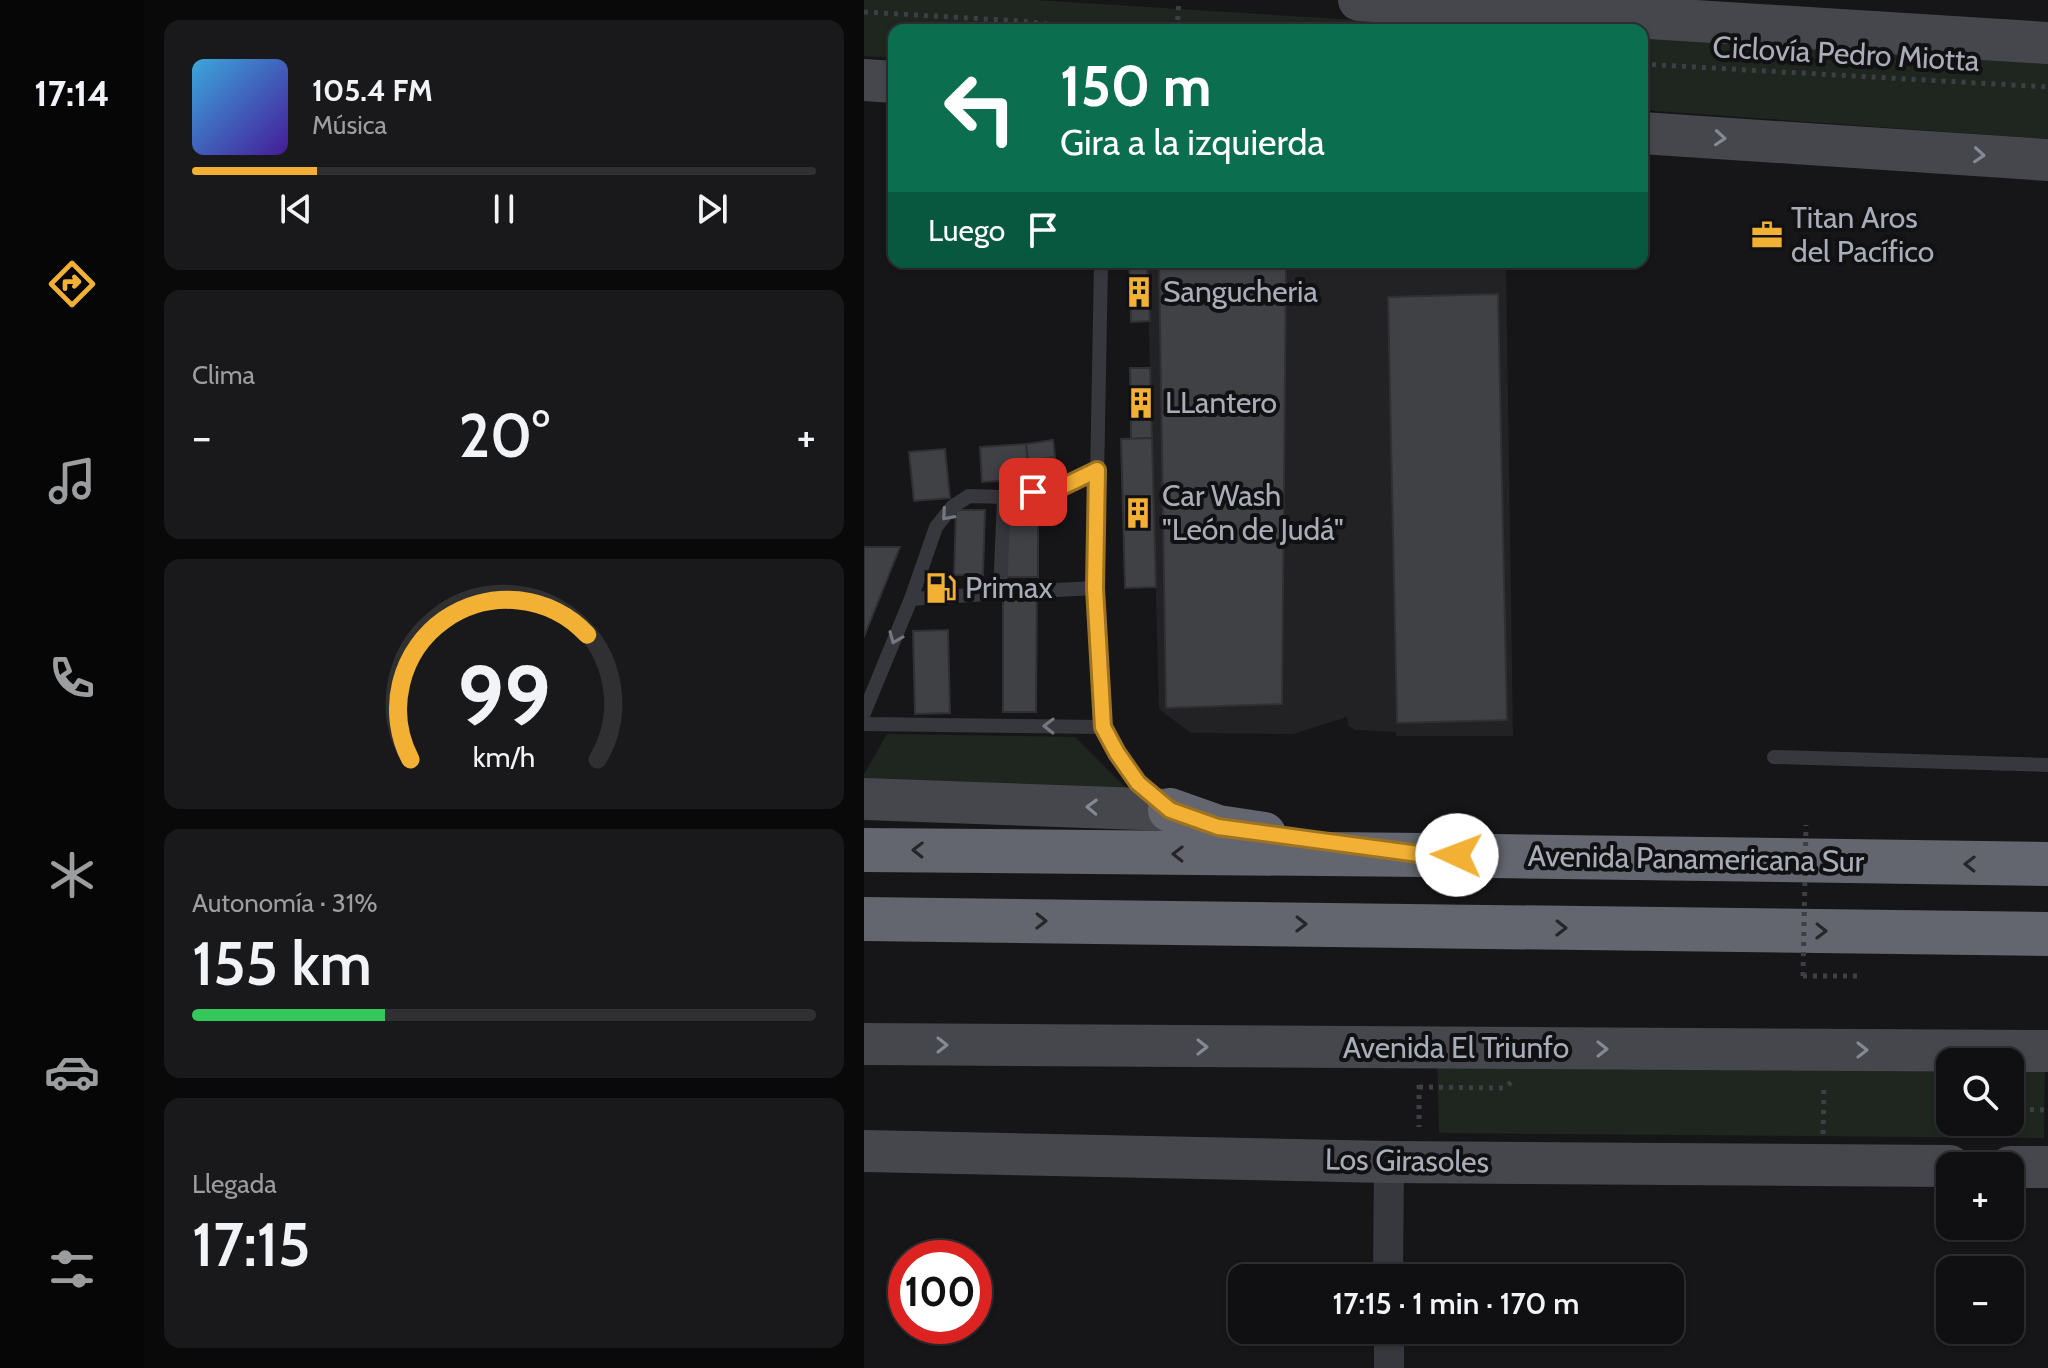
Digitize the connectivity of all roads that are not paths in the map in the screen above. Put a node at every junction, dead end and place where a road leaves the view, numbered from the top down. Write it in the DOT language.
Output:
graph roads {
  1 [pos="1359,0"];
  2 [pos="2048,43"];
  3 [pos="864,80"];
  4 [pos="888,82"];
  5 [pos="1648,133"];
  6 [pos="2048,160"];
  7 [pos="1101,268"];
  8 [pos="1097,470"];
  9 [pos="1004,497"];
  10 [pos="1095,588"];
  11 [pos="1037,591"];
  12 [pos="911,599"];
  13 [pos="864,713"];
  14 [pos="864,724"];
  15 [pos="1103,727"];
  16 [pos="1774,757"];
  17 [pos="2048,765"];
  18 [pos="864,799"];
  19 [pos="1170,810"];
  20 [pos="864,850"];
  21 [pos="1426,855"];
  22 [pos="2048,864"];
  23 [pos="864,922"];
  24 [pos="2048,934"];
  25 [pos="864,1044"];
  26 [pos="2048,1051"];
  27 [pos="1952,1147"];
  28 [pos="1404,1149"];
  29 [pos="864,1151"];
  30 [pos="2024,1167"];
  31 [pos="2048,1167"];
  32 [pos="1390,1264"];
  33 [pos="1389,1344"];
  34 [pos="1389,1368"];
  1 -- 2 [label="main road"];
  3 -- 4 [label="main road"];
  5 -- 6 [label="main road, one-way"];
  7 -- 8 [label="lane"];
  8 -- 9 [label="lane"];
  8 -- 10 [label="lane"];
  9 -- 12 [label="lane, one-way"];
  9 -- 12 [label="lane"];
  10 -- 11 [label="lane"];
  10 -- 15 [label="lane"];
  12 -- 13 [label="lane, one-way"];
  15 -- 14 [label="lane, one-way"];
  15 -- 19 [label="lane"];
  16 -- 17 [label="lane"];
  19 -- 18 [label="main road, one-way"];
  19 -- 21 [label="highway"];
  21 -- 20 [label="highway, Avenida Panamericana Sur, one-way"];
  22 -- 21 [label="highway, Avenida Panamericana Sur, one-way"];
  23 -- 24 [label="highway, one-way"];
  25 -- 26 [label="main road, Avenida El Triunfo, one-way"];
  27 -- 28 [label="main road, Los Girasoles"];
  28 -- 29 [label="main road, Los Girasoles"];
  28 -- 32 [label="street"];
  30 -- 31 [label="main road"];
  33 -- 34 [label="street"];
}
